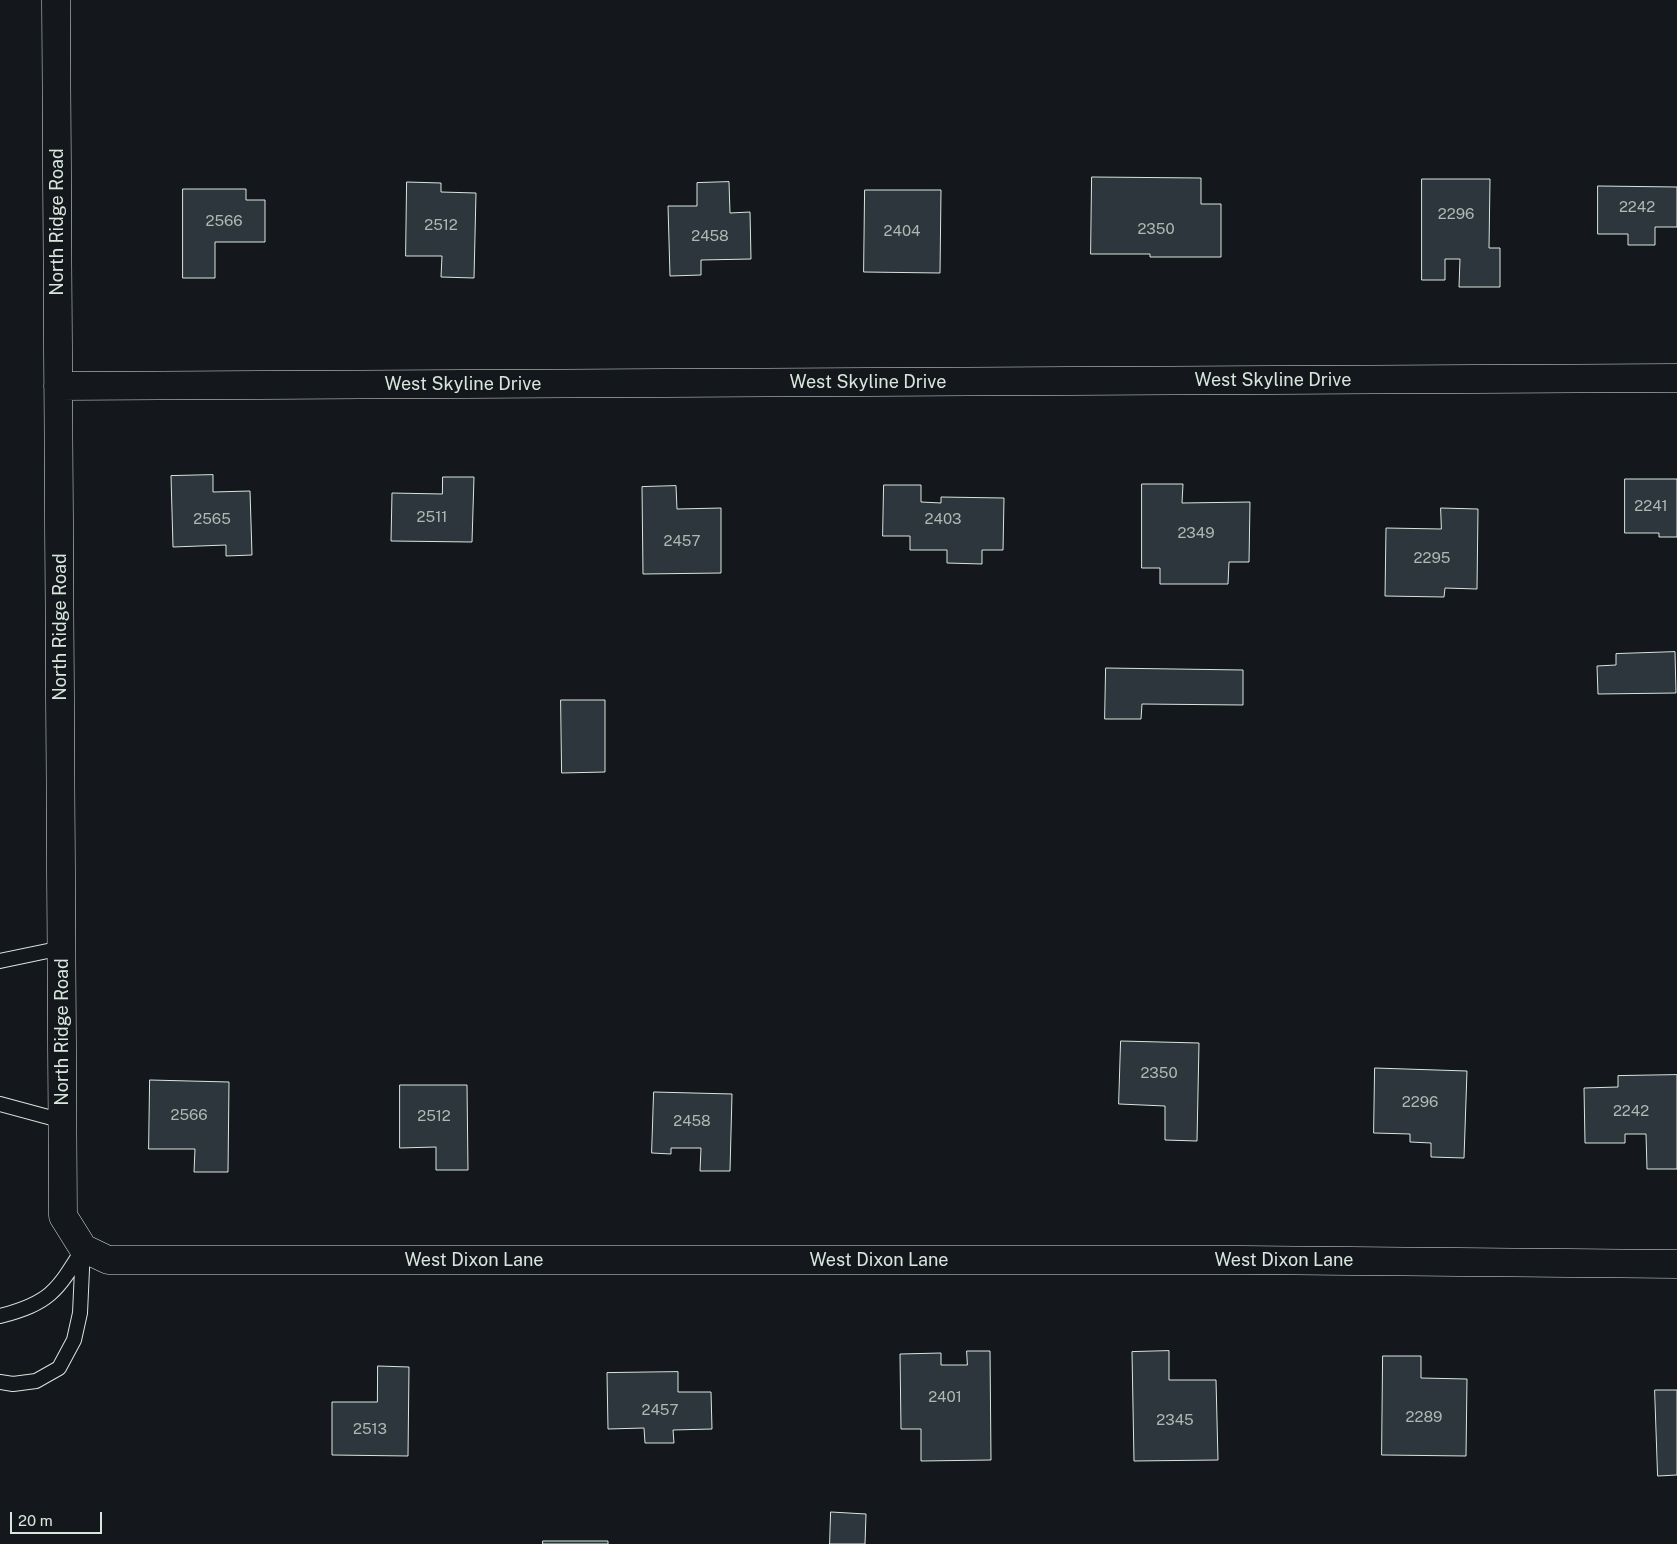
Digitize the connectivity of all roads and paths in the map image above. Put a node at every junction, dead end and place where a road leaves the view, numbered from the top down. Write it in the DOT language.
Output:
graph roads {
  1 [pos="56,0"];
  2 [pos="1677,378"];
  3 [pos="58,386"];
  4 [pos="62,948"];
  5 [pos="0,961"];
  6 [pos="0,1104"];
  7 [pos="63,1121"];
  8 [pos="83,1248"];
  9 [pos="1677,1264"];
  10 [pos="0,1316"];
  11 [pos="0,1382"];
  1 -- 3 [label="street, North Ridge Road"];
  2 -- 3 [label="street, West Skyline Drive"];
  3 -- 4 [label="street, North Ridge Road"];
  4 -- 5 [label="lane"];
  4 -- 7 [label="street, North Ridge Road"];
  6 -- 7 [label="lane"];
  7 -- 8 [label="street, North Ridge Road"];
  8 -- 9 [label="street, West Dixon Lane"];
  8 -- 10 [label="lane"];
  8 -- 11 [label="lane"];
}
